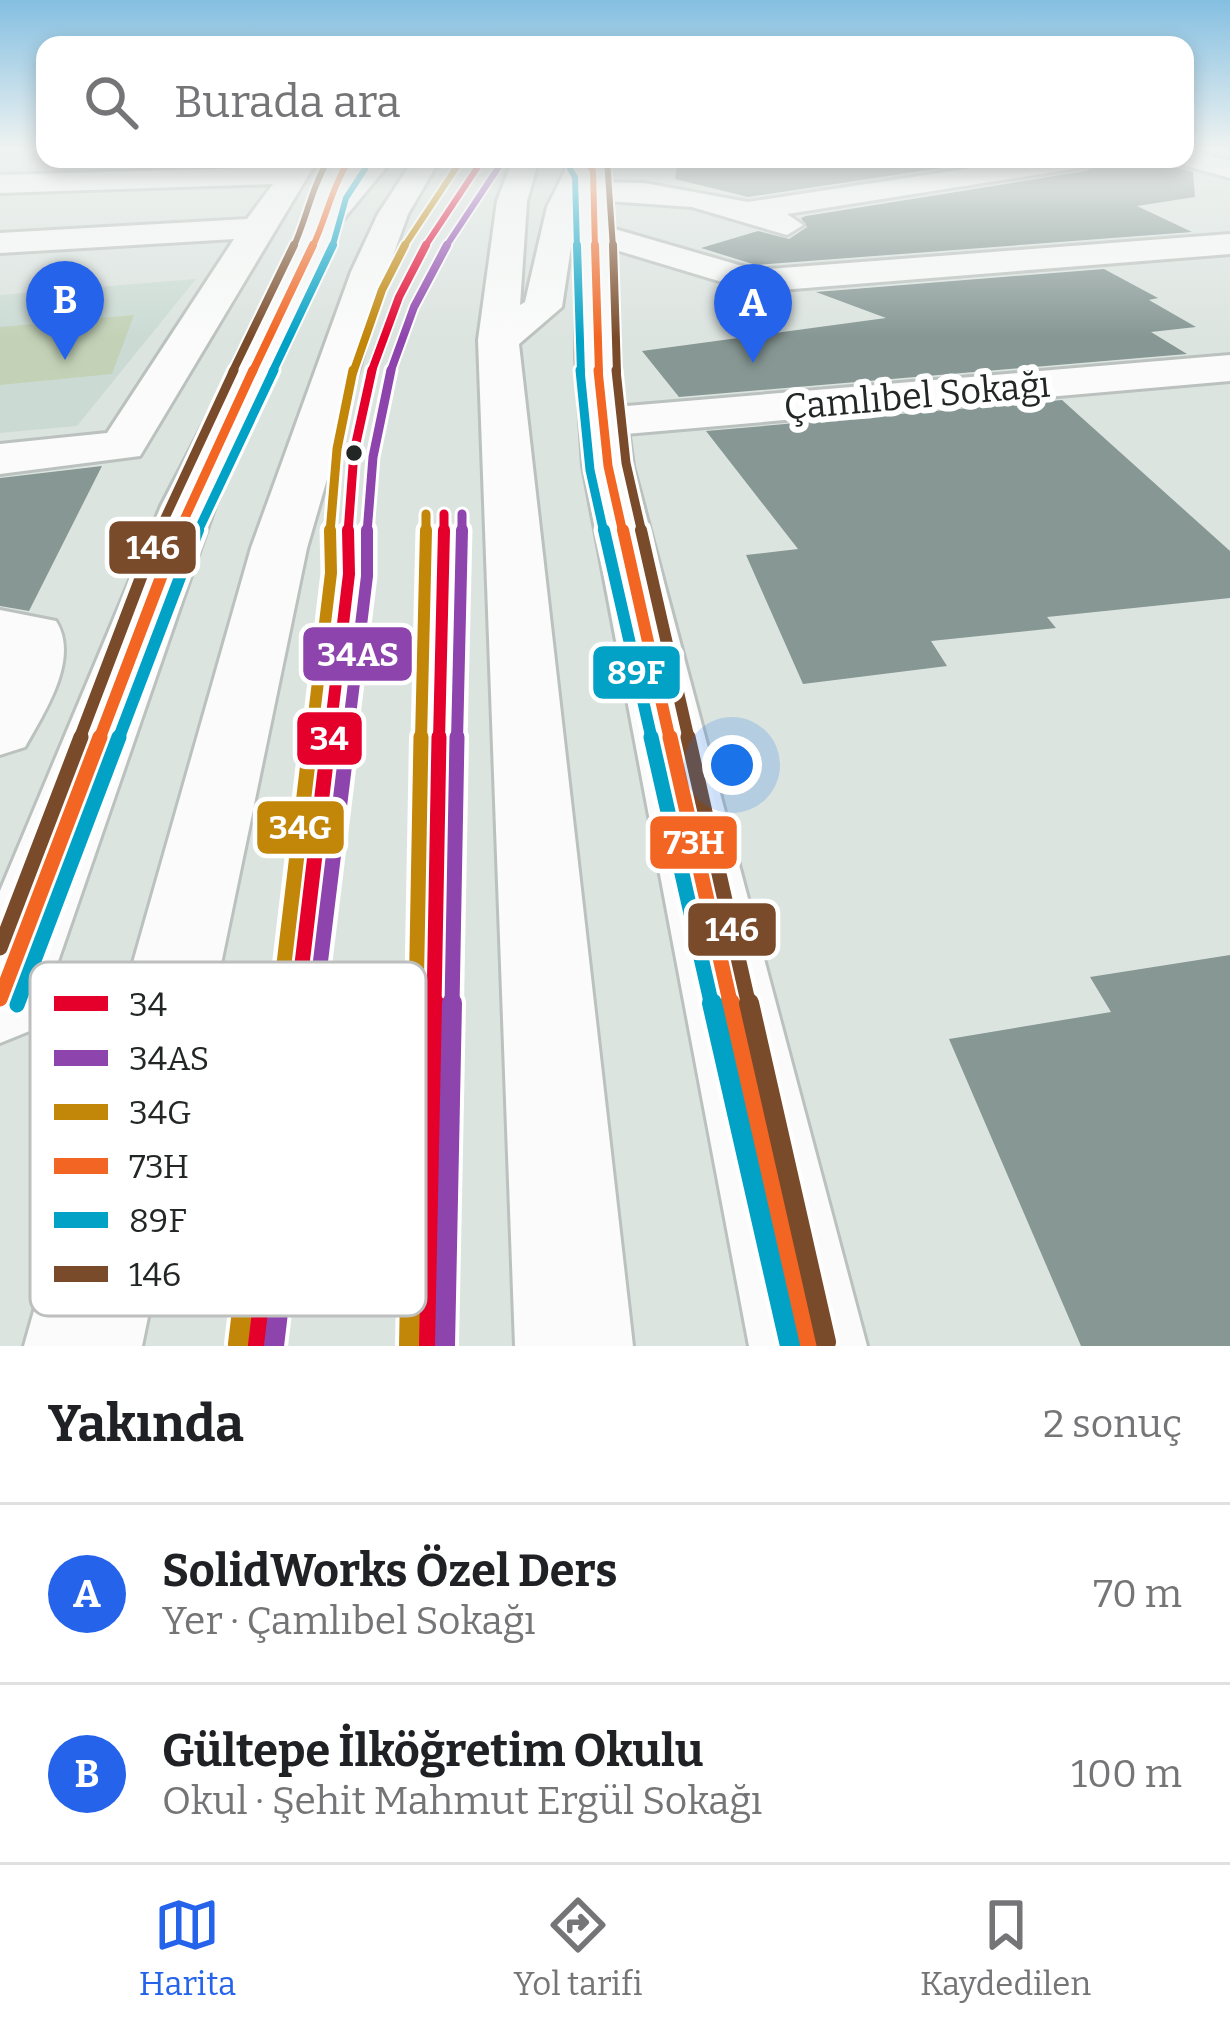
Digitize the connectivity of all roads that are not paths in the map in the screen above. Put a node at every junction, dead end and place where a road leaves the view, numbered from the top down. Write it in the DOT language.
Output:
graph roads {
  1 [pos="276,212"];
  2 [pos="299,212"];
  3 [pos="394,212"];
  4 [pos="511,212"];
  5 [pos="561,212"];
  6 [pos="591,212"];
  7 [pos="635,212"];
  8 [pos="751,212"];
  9 [pos="257,227"];
  10 [pos="0,243"];
  11 [pos="1230,244"];
  12 [pos="908,270"];
  13 [pos="498,340"];
  14 [pos="1230,368"];
  15 [pos="603,422"];
  16 [pos="0,459"];
  17 [pos="17,634"];
  18 [pos="0,729"];
  19 [pos="177,962"];
  20 [pos="0,999"];
  21 [pos="90,1316"];
  22 [pos="83,1346"];
  23 [pos="574,1346"];
  24 [pos="808,1346"];
  1 -- 9 [label="main road"];
  2 -- 20 [label="main road"];
  3 -- 19 [label="main road"];
  4 -- 13 [label="main road"];
  5 -- 13 [label="main road"];
  6 -- 15 [label="main road"];
  7 -- 12 [label="main road"];
  8 -- 12 [label="main road"];
  9 -- 10 [label="main road"];
  9 -- 16 [label="main road"];
  11 -- 12 [label="main road"];
  13 -- 23 [label="main road"];
  14 -- 15 [label="main road, Çamlıbel Sokağı"];
  15 -- 24 [label="main road"];
  17 -- 18 [label="main road"];
  21 -- 22 [label="main road"];
}
